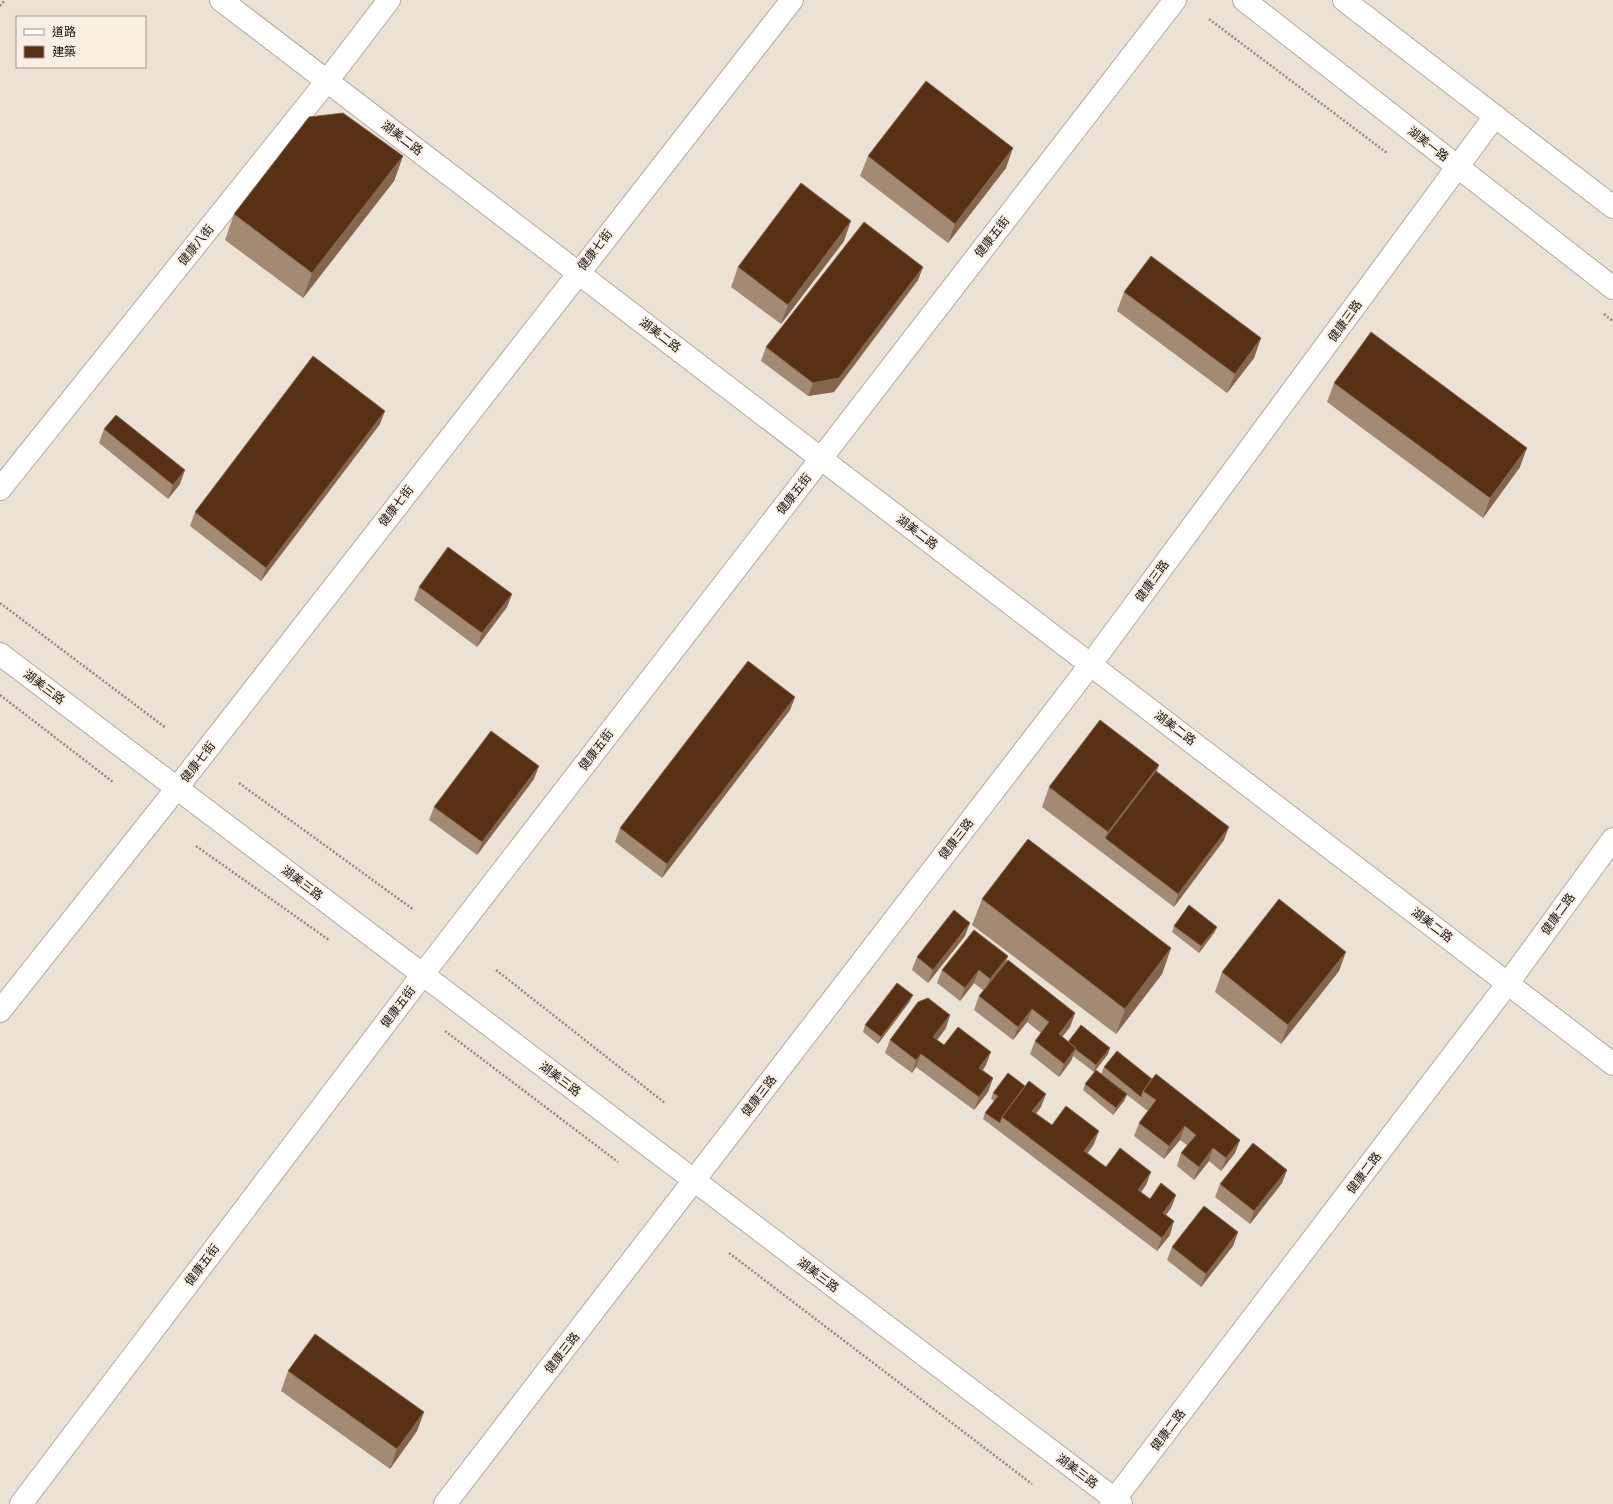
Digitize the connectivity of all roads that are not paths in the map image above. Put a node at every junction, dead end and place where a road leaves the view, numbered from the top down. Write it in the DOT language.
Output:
graph roads {
  1 [pos="221,0"];
  2 [pos="389,0"];
  3 [pos="792,0"];
  4 [pos="1175,0"];
  5 [pos="1244,0"];
  6 [pos="1344,0"];
  7 [pos="327,81"];
  8 [pos="1495,116"];
  9 [pos="1458,167"];
  10 [pos="1613,207"];
  11 [pos="578,272"];
  12 [pos="1613,288"];
  13 [pos="821,459"];
  14 [pos="0,489"];
  15 [pos="0,654"];
  16 [pos="1091,664"];
  17 [pos="177,788"];
  18 [pos="1613,839"];
  19 [pos="423,974"];
  20 [pos="1508,983"];
  21 [pos="0,1011"];
  22 [pos="1613,1064"];
  23 [pos="694,1181"];
  24 [pos="1116,1502"];
  25 [pos="21,1504"];
  26 [pos="445,1504"];
  1 -- 7 [label="street, 湖美二路"];
  2 -- 7 [label="street, 健康八街"];
  3 -- 11 [label="street, 健康七街"];
  4 -- 13 [label="street, 健康五街"];
  5 -- 9 [label="street, 湖美一路"];
  6 -- 8 [label="street"];
  7 -- 11 [label="street, 湖美二路"];
  7 -- 14 [label="street, 健康八街"];
  8 -- 9 [label="street, 健康三路"];
  8 -- 10 [label="street"];
  9 -- 12 [label="street, 湖美一路"];
  9 -- 16 [label="street, 健康三路"];
  11 -- 13 [label="street, 湖美二路"];
  11 -- 17 [label="street, 健康七街"];
  13 -- 16 [label="street, 湖美二路"];
  13 -- 19 [label="street, 健康五街"];
  15 -- 17 [label="street, 湖美三路"];
  16 -- 20 [label="street, 湖美二路"];
  16 -- 23 [label="street, 健康三路"];
  17 -- 19 [label="street, 湖美三路"];
  17 -- 21 [label="street, 健康七街"];
  18 -- 20 [label="street, 健康二路"];
  19 -- 23 [label="street, 湖美三路"];
  19 -- 25 [label="street, 健康五街"];
  20 -- 22 [label="street, 湖美二路"];
  20 -- 24 [label="street, 健康二路"];
  23 -- 24 [label="street, 湖美三路"];
  23 -- 26 [label="street, 健康三路"];
}
